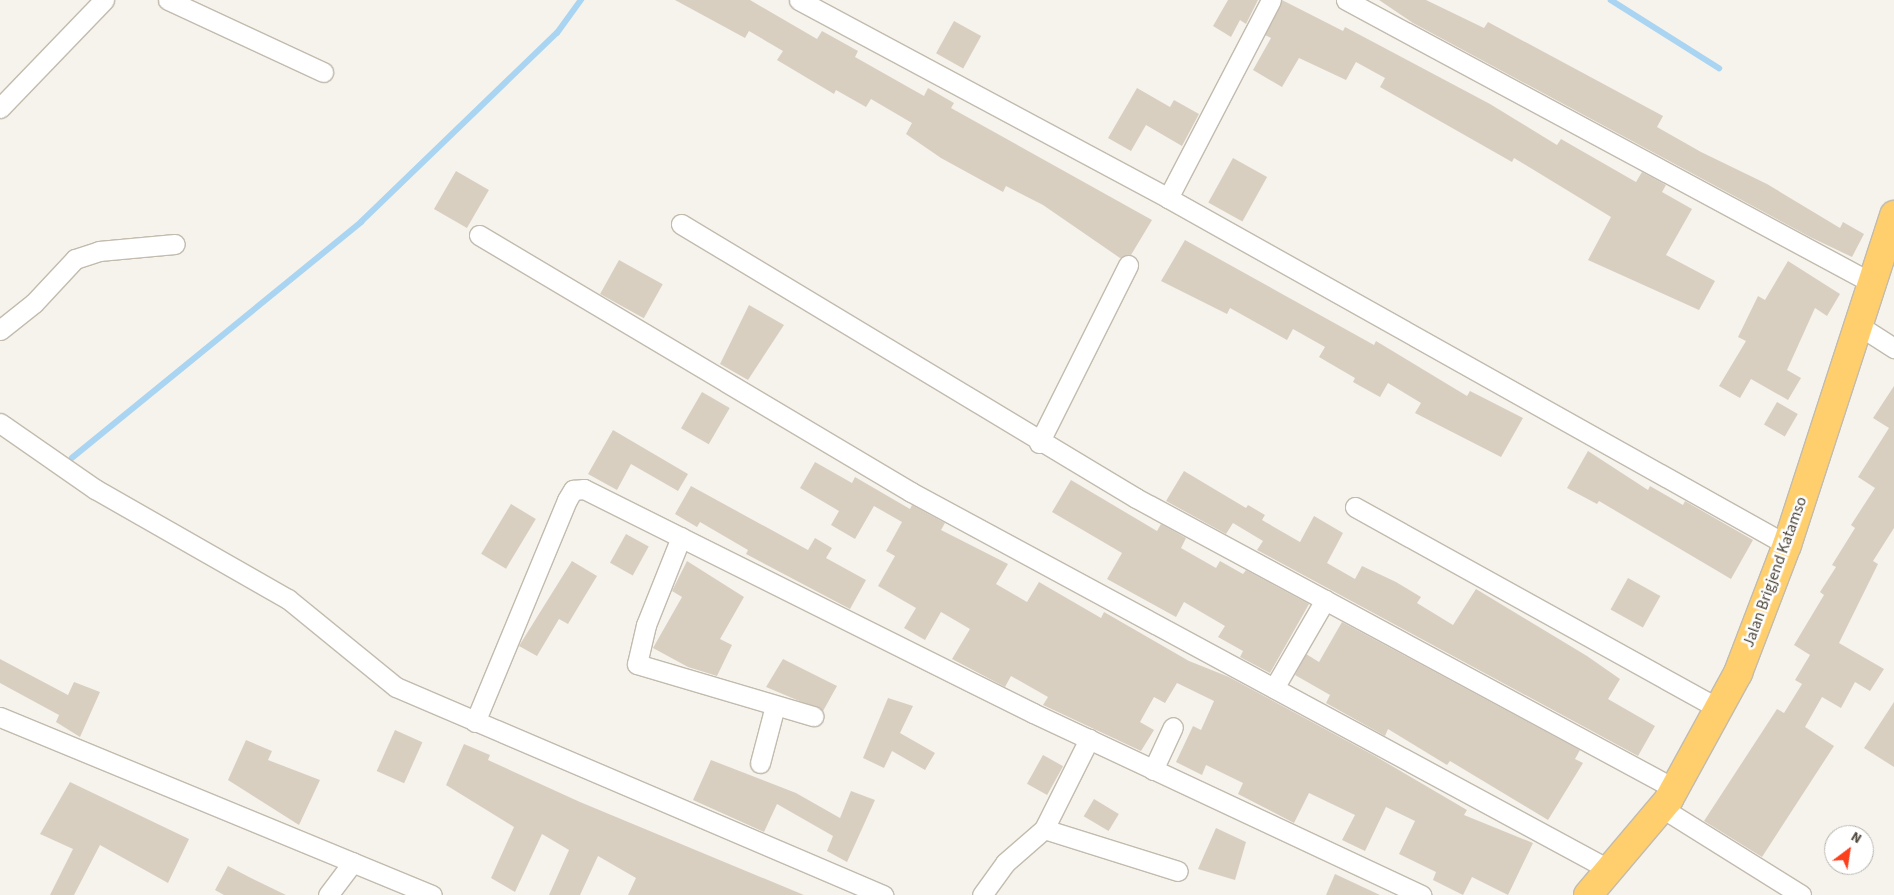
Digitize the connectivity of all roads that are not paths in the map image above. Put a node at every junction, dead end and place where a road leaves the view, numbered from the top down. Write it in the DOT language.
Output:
graph roads {
  1 [pos="104,0"];
  2 [pos="168,0"];
  3 [pos="799,0"];
  4 [pos="1271,0"];
  5 [pos="1346,0"];
  6 [pos="322,72"];
  7 [pos="0,108"];
  8 [pos="1168,198"];
  9 [pos="1894,215"];
  10 [pos="681,224"];
  11 [pos="478,235"];
  12 [pos="175,244"];
  13 [pos="1128,265"];
  14 [pos="1872,283"];
  15 [pos="1858,324"];
  16 [pos="0,330"];
  17 [pos="1894,348"];
  18 [pos="0,423"];
  19 [pos="1040,443"];
  20 [pos="1355,507"];
  21 [pos="681,537"];
  22 [pos="1787,545"];
  23 [pos="1325,600"];
  24 [pos="1274,688"];
  25 [pos="775,706"];
  26 [pos="1720,709"];
  27 [pos="813,716"];
  28 [pos="0,717"];
  29 [pos="475,722"];
  30 [pos="1173,727"];
  31 [pos="1089,739"];
  32 [pos="760,763"];
  33 [pos="1153,770"];
  34 [pos="1668,798"];
  35 [pos="1044,829"];
  36 [pos="353,862"];
  37 [pos="1178,871"];
  38 [pos="1612,871"];
  39 [pos="328,895"];
  40 [pos="432,895"];
  41 [pos="883,895"];
  42 [pos="982,895"];
  43 [pos="1422,895"];
  44 [pos="1588,895"];
  45 [pos="1801,895"];
  1 -- 7 [label="street"];
  2 -- 6 [label="street"];
  3 -- 8 [label="street"];
  4 -- 8 [label="street"];
  5 -- 14 [label="street"];
  8 -- 22 [label="street"];
  9 -- 14 [label="highway, Jalan Brigjend Katamso"];
  10 -- 19 [label="street"];
  11 -- 24 [label="street"];
  12 -- 16 [label="street"];
  13 -- 19 [label="street"];
  14 -- 15 [label="highway, Jalan Brigjend Katamso"];
  15 -- 17 [label="street"];
  15 -- 22 [label="highway, Jalan Brigjend Katamso"];
  18 -- 29 [label="street"];
  19 -- 23 [label="street"];
  20 -- 26 [label="street"];
  21 -- 25 [label="street"];
  21 -- 29 [label="street"];
  21 -- 31 [label="street"];
  22 -- 26 [label="highway, Jalan Brigjend Katamso"];
  23 -- 24 [label="street"];
  23 -- 34 [label="street"];
  24 -- 38 [label="street"];
  25 -- 27 [label="street"];
  25 -- 32 [label="street"];
  26 -- 34 [label="highway, Jalan Brigjend Katamso"];
  28 -- 36 [label="street"];
  29 -- 41 [label="street"];
  30 -- 33 [label="street"];
  31 -- 33 [label="street"];
  31 -- 35 [label="street"];
  33 -- 43 [label="street"];
  34 -- 38 [label="highway, Jalan Brigjend Katamso"];
  34 -- 45 [label="street"];
  35 -- 37 [label="street"];
  35 -- 42 [label="street"];
  36 -- 39 [label="street"];
  36 -- 40 [label="street"];
  38 -- 44 [label="highway, Jalan Brigjend Katamso"];
}
